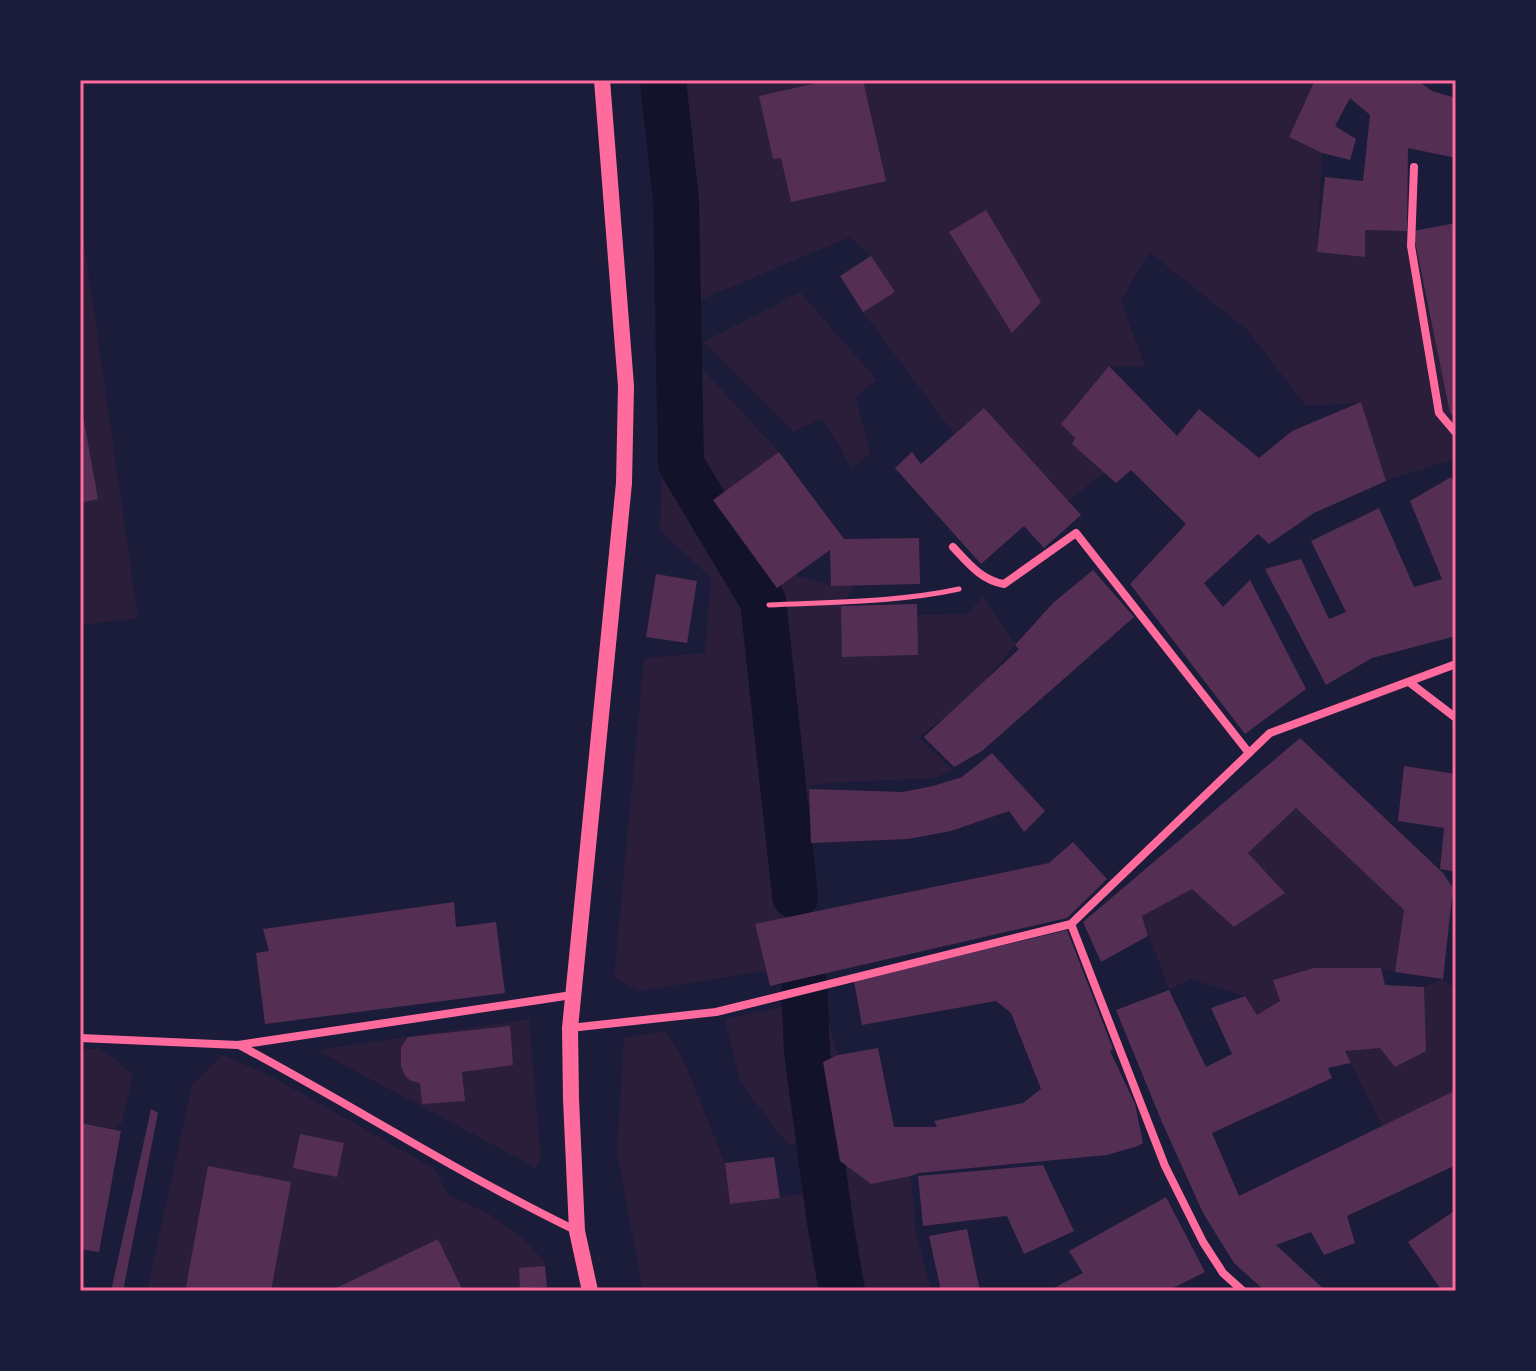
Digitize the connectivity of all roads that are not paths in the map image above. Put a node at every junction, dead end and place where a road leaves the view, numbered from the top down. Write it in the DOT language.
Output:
graph roads {
  1 [pos="602,80"];
  2 [pos="1414,167"];
  3 [pos="1456,433"];
  4 [pos="953,547"];
  5 [pos="1456,664"];
  6 [pos="1409,682"];
  7 [pos="1456,718"];
  8 [pos="1249,753"];
  9 [pos="1071,924"];
  10 [pos="573,995"];
  11 [pos="570,1028"];
  12 [pos="80,1038"];
  13 [pos="238,1045"];
  14 [pos="577,1231"];
  15 [pos="590,1291"];
  16 [pos="1243,1291"];
  1 -- 10 [label="main road"];
  2 -- 3 [label="street"];
  4 -- 8 [label="street"];
  5 -- 6 [label="street"];
  6 -- 7 [label="street"];
  6 -- 8 [label="street"];
  8 -- 9 [label="street"];
  9 -- 11 [label="street"];
  9 -- 16 [label="street"];
  10 -- 11 [label="main road"];
  10 -- 13 [label="street"];
  11 -- 14 [label="main road"];
  12 -- 13 [label="street"];
  13 -- 14 [label="street"];
  14 -- 15 [label="main road"];
}
